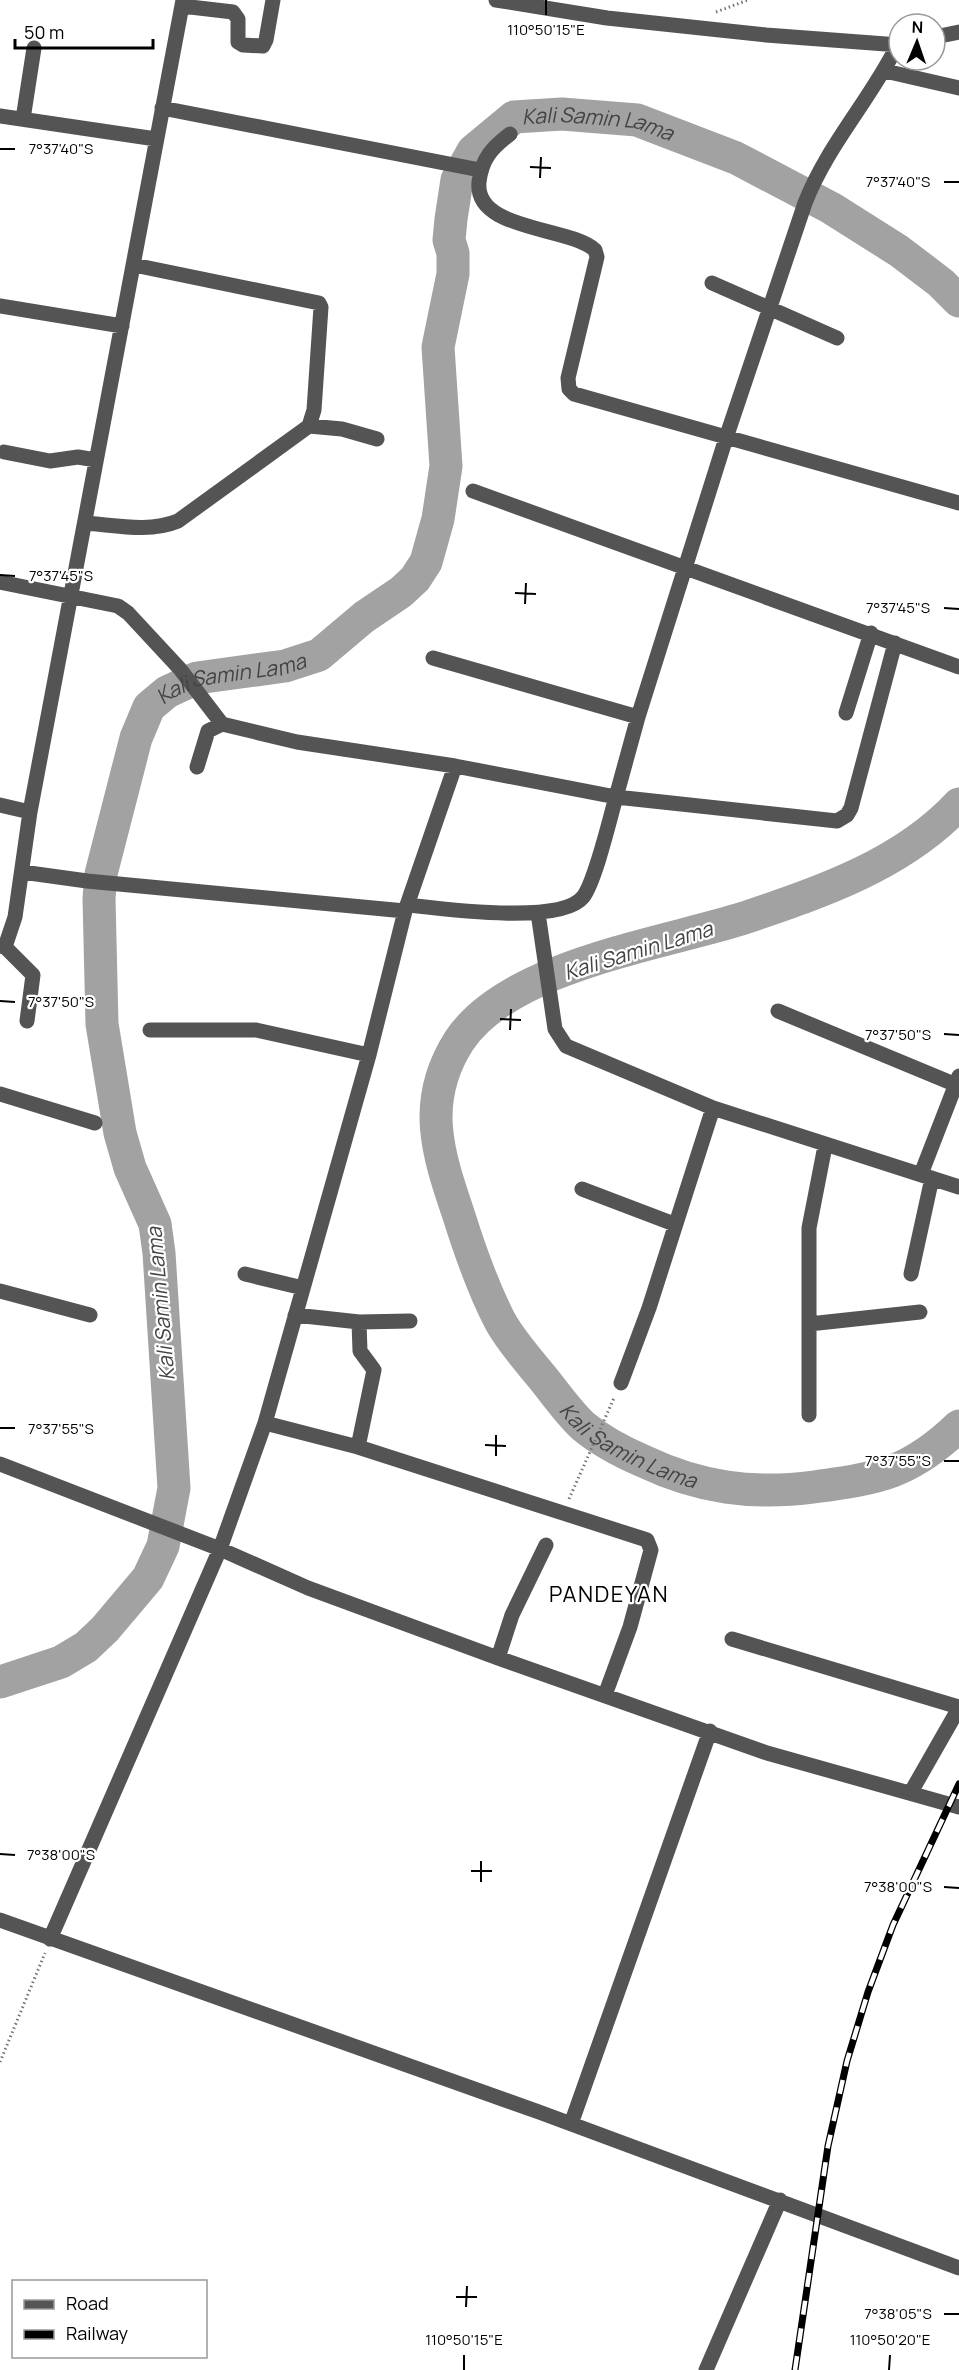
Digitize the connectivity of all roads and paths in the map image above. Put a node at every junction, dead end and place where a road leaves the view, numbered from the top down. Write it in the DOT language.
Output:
graph roads {
  1 [pos="273,0"];
  2 [pos="496,0"];
  3 [pos="183,3"];
  4 [pos="887,44"];
  5 [pos="34,48"];
  6 [pos="887,67"];
  7 [pos="885,71"];
  8 [pos="959,88"];
  9 [pos="162,108"];
  10 [pos="0,116"];
  11 [pos="23,118"];
  12 [pos="510,134"];
  13 [pos="156,139"];
  14 [pos="470,168"];
  15 [pos="134,265"];
  16 [pos="712,284"];
  17 [pos="0,306"];
  18 [pos="769,309"];
  19 [pos="122,326"];
  20 [pos="837,338"];
  21 [pos="309,426"];
  22 [pos="726,438"];
  23 [pos="377,439"];
  24 [pos="4,452"];
  25 [pos="96,460"];
  26 [pos="473,491"];
  27 [pos="959,503"];
  28 [pos="85,523"];
  29 [pos="686,568"];
  30 [pos="0,582"];
  31 [pos="72,597"];
  32 [pos="871,633"];
  33 [pos="896,643"];
  34 [pos="433,658"];
  35 [pos="959,667"];
  36 [pos="846,713"];
  37 [pos="638,717"];
  38 [pos="222,724"];
  39 [pos="455,766"];
  40 [pos="197,767"];
  41 [pos="616,797"];
  42 [pos="0,805"];
  43 [pos="30,812"];
  44 [pos="22,872"];
  45 [pos="407,908"];
  46 [pos="538,913"];
  47 [pos="3,946"];
  48 [pos="778,1011"];
  49 [pos="27,1021"];
  50 [pos="150,1030"];
  51 [pos="369,1055"];
  52 [pos="958,1082"];
  53 [pos="0,1094"];
  54 [pos="713,1108"];
  55 [pos="96,1123"];
  56 [pos="825,1146"];
  57 [pos="927,1176"];
  58 [pos="959,1187"];
  59 [pos="582,1189"];
  60 [pos="674,1224"];
  61 [pos="911,1274"];
  62 [pos="245,1275"];
  63 [pos="303,1288"];
  64 [pos="0,1291"];
  65 [pos="920,1312"];
  66 [pos="90,1315"];
  67 [pos="295,1315"];
  68 [pos="411,1321"];
  69 [pos="359,1322"];
  70 [pos="809,1324"];
  71 [pos="621,1383"];
  72 [pos="809,1414"];
  73 [pos="265,1423"];
  74 [pos="358,1447"];
  75 [pos="0,1464"];
  76 [pos="562,1514"];
  77 [pos="546,1545"];
  78 [pos="220,1549"];
  79 [pos="732,1639"];
  80 [pos="498,1658"];
  81 [pos="605,1695"];
  82 [pos="959,1707"];
  83 [pos="710,1731"];
  84 [pos="911,1792"];
  85 [pos="959,1807"];
  86 [pos="0,1920"];
  87 [pos="50,1939"];
  88 [pos="0,2062"];
  89 [pos="571,2124"];
  90 [pos="780,2200"];
  91 [pos="959,2268"];
  92 [pos="706,2370"];
  1 -- 3 [label="street"];
  2 -- 4 [label="street"];
  3 -- 9 [label="street"];
  5 -- 11 [label="street"];
  6 -- 7 [label="street"];
  7 -- 8 [label="street"];
  7 -- 18 [label="street"];
  9 -- 13 [label="street"];
  9 -- 14 [label="street"];
  10 -- 11 [label="street"];
  11 -- 13 [label="street"];
  12 -- 14 [label="street"];
  13 -- 15 [label="street"];
  14 -- 22 [label="street"];
  15 -- 19 [label="street"];
  15 -- 21 [label="street"];
  16 -- 18 [label="street"];
  17 -- 19 [label="street"];
  18 -- 20 [label="street"];
  18 -- 22 [label="street"];
  19 -- 25 [label="street"];
  21 -- 23 [label="street"];
  21 -- 28 [label="street"];
  22 -- 27 [label="street"];
  22 -- 29 [label="street"];
  24 -- 25 [label="street"];
  25 -- 28 [label="street"];
  26 -- 29 [label="street"];
  28 -- 31 [label="street"];
  29 -- 32 [label="street"];
  29 -- 37 [label="street"];
  30 -- 31 [label="street"];
  31 -- 38 [label="street"];
  31 -- 43 [label="street"];
  32 -- 33 [label="street"];
  32 -- 36 [label="street"];
  33 -- 35 [label="street"];
  33 -- 41 [label="street"];
  34 -- 37 [label="street"];
  37 -- 41 [label="street"];
  38 -- 39 [label="street"];
  38 -- 40 [label="street"];
  39 -- 41 [label="street"];
  39 -- 45 [label="street"];
  41 -- 46 [label="street"];
  42 -- 43 [label="street"];
  43 -- 44 [label="street"];
  44 -- 45 [label="street"];
  44 -- 47 [label="street"];
  45 -- 46 [label="street"];
  45 -- 51 [label="street"];
  46 -- 54 [label="street"];
  47 -- 49 [label="street"];
  48 -- 52 [label="street"];
  50 -- 51 [label="street"];
  51 -- 63 [label="street"];
  52 -- 57 [label="street"];
  53 -- 55 [label="street"];
  54 -- 56 [label="street"];
  54 -- 60 [label="street"];
  56 -- 57 [label="street"];
  56 -- 70 [label="street"];
  57 -- 58 [label="street"];
  57 -- 61 [label="street"];
  59 -- 60 [label="street"];
  60 -- 71 [label="street"];
  62 -- 63 [label="street"];
  63 -- 67 [label="street"];
  64 -- 66 [label="street"];
  65 -- 70 [label="street"];
  67 -- 69 [label="street"];
  67 -- 73 [label="street"];
  68 -- 69 [label="street"];
  69 -- 74 [label="street"];
  70 -- 72 [label="street"];
  71 -- 76 [label="path"];
  73 -- 74 [label="street"];
  73 -- 78 [label="street"];
  74 -- 76 [label="street"];
  75 -- 78 [label="street"];
  76 -- 81 [label="street"];
  77 -- 80 [label="street"];
  78 -- 80 [label="street"];
  78 -- 87 [label="street"];
  79 -- 82 [label="street"];
  80 -- 81 [label="street"];
  81 -- 83 [label="street"];
  82 -- 84 [label="street"];
  83 -- 84 [label="street"];
  83 -- 89 [label="street"];
  84 -- 85 [label="street"];
  86 -- 87 [label="street"];
  87 -- 88 [label="path"];
  87 -- 89 [label="street"];
  89 -- 90 [label="street"];
  90 -- 91 [label="street"];
  90 -- 92 [label="street"];
}
